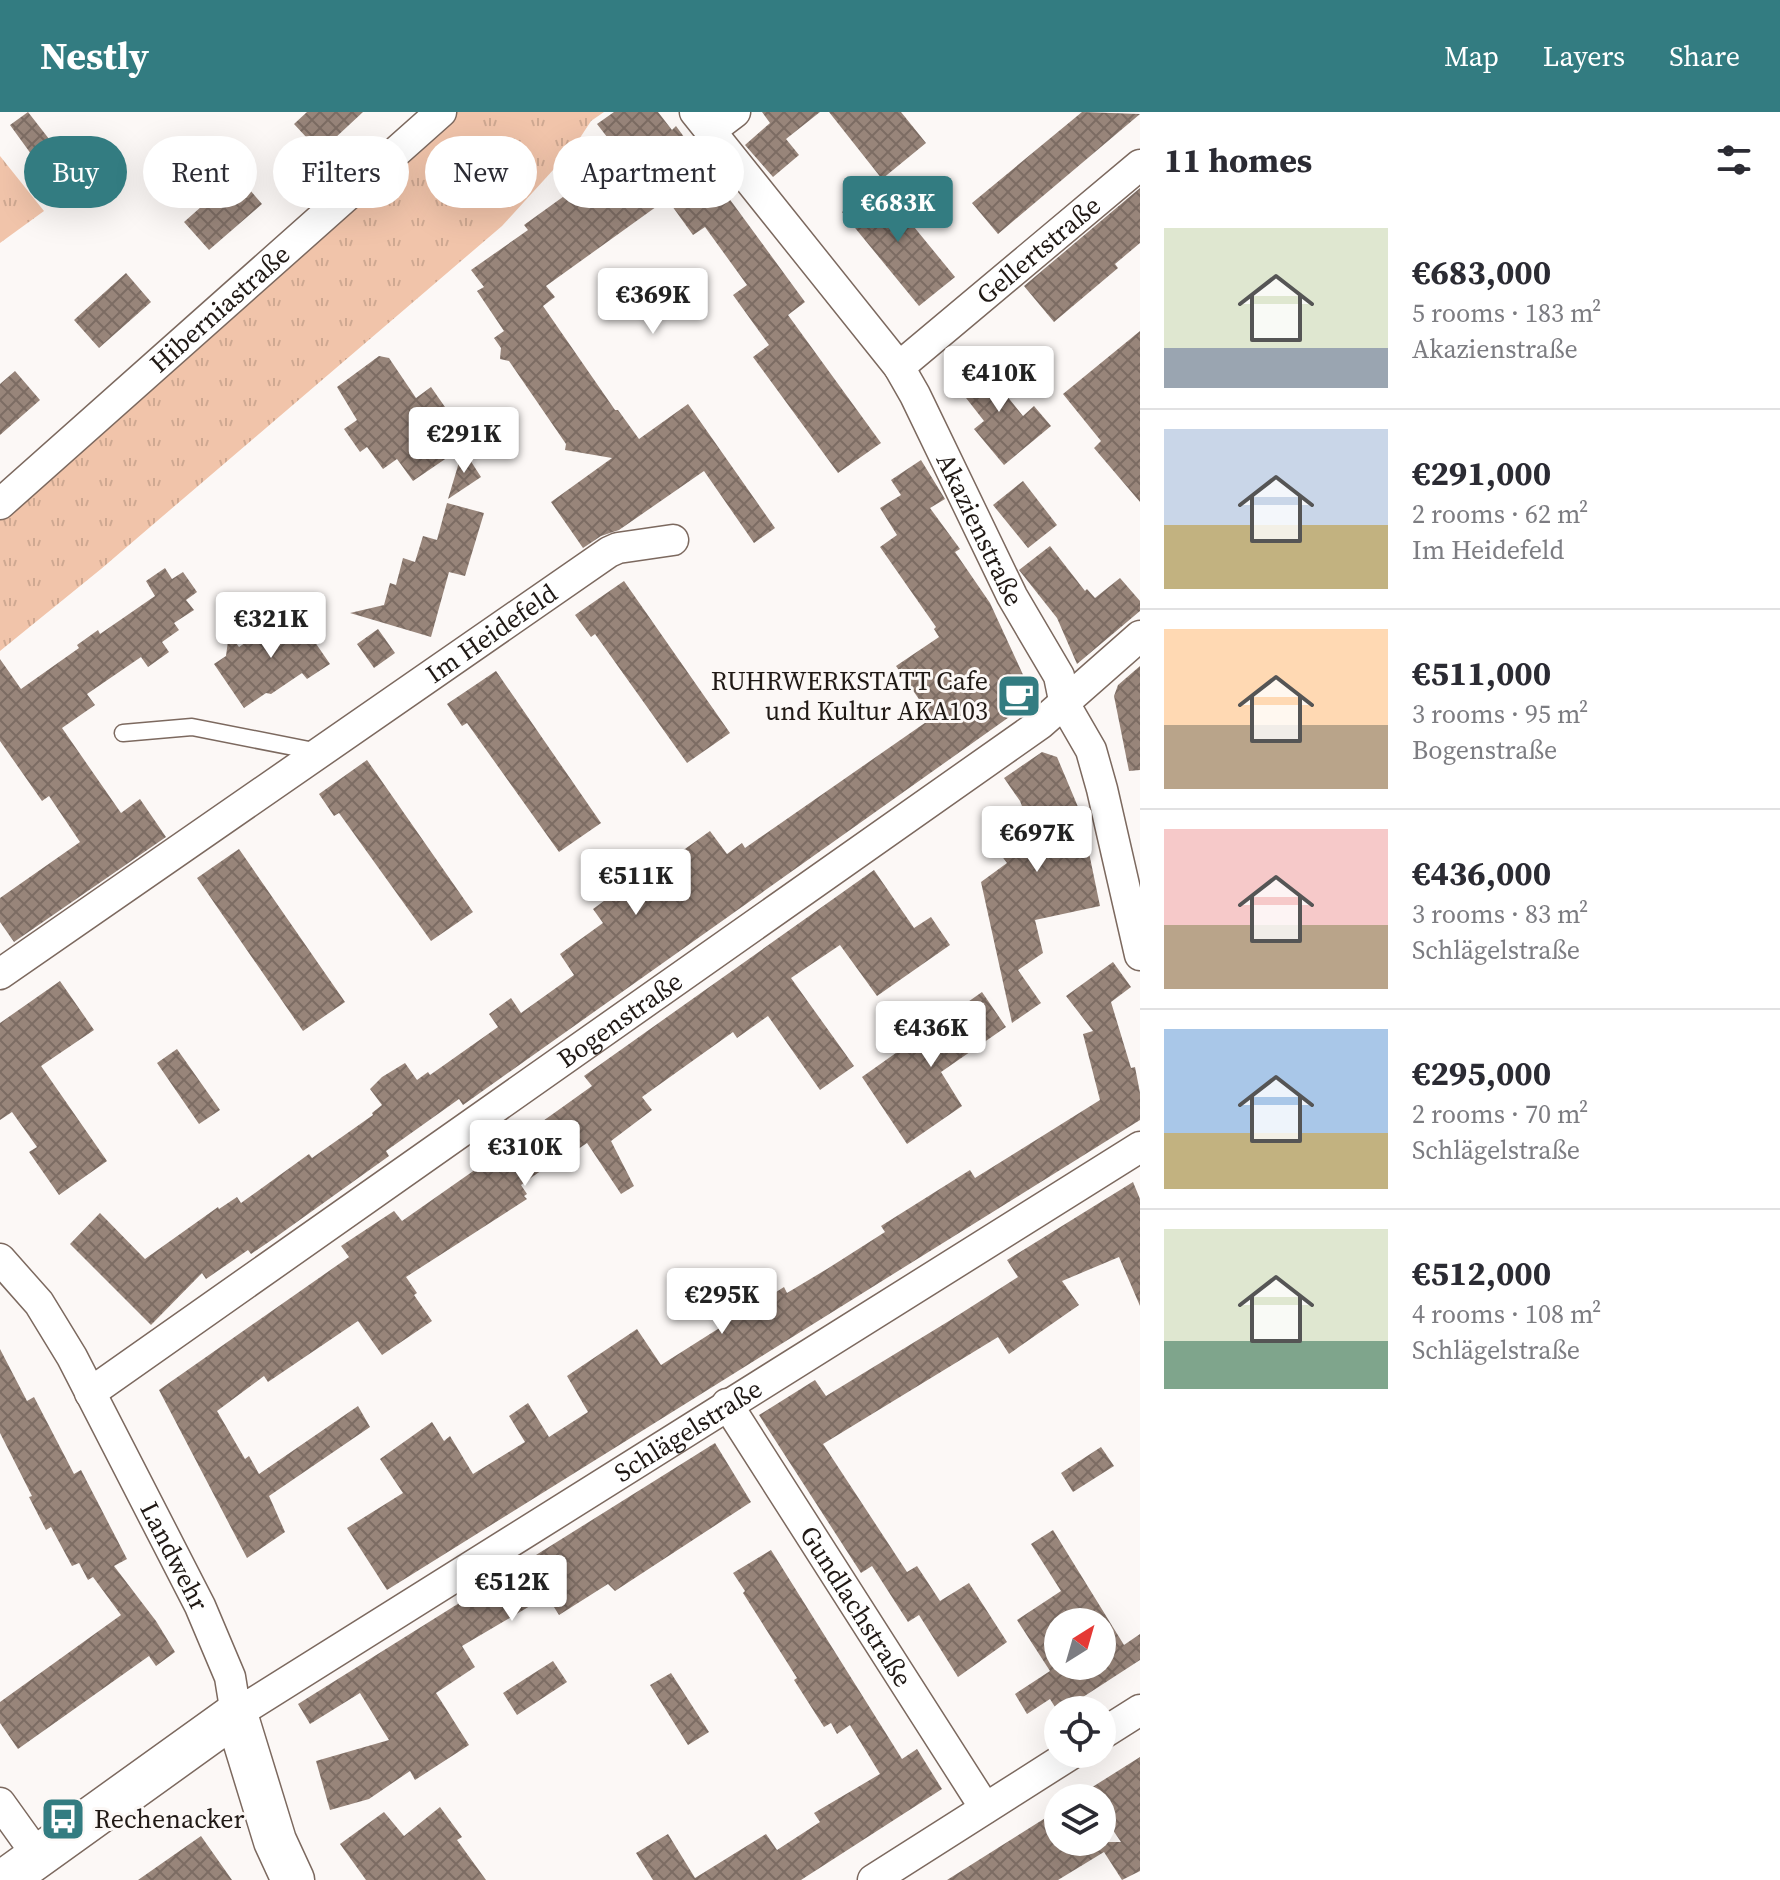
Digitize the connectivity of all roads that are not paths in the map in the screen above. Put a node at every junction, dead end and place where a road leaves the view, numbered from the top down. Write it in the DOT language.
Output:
graph roads {
  1 [pos="441,112"];
  2 [pos="735,112"];
  3 [pos="703,122"];
  4 [pos="1140,165"];
  5 [pos="899,367"];
  6 [pos="0,504"];
  7 [pos="673,540"];
  8 [pos="1140,636"];
  9 [pos="1065,705"];
  10 [pos="123,733"];
  11 [pos="321,753"];
  12 [pos="1140,955"];
  13 [pos="0,974"];
  14 [pos="1140,1147"];
  15 [pos="0,1259"];
  16 [pos="90,1393"];
  17 [pos="727,1404"];
  18 [pos="1140,1710"];
  19 [pos="236,1714"];
  20 [pos="1116,1725"];
  21 [pos="1049,1768"];
  22 [pos="0,1803"];
  23 [pos="985,1808"];
  24 [pos="38,1856"];
  25 [pos="5,1880"];
  26 [pos="293,1880"];
  27 [pos="873,1880"];
  1 -- 6 [label="street, Hiberniastraße"];
  2 -- 3 [label="street"];
  3 -- 5 [label="street, Akazienstraße"];
  4 -- 5 [label="street, Gellertstraße"];
  5 -- 9 [label="street, Akazienstraße"];
  7 -- 11 [label="street, Im Heidefeld"];
  8 -- 9 [label="street, Bogenstraße"];
  9 -- 12 [label="street, Akazienstraße"];
  9 -- 16 [label="street, Bogenstraße"];
  10 -- 11 [label="lane"];
  11 -- 13 [label="street, Im Heidefeld"];
  14 -- 17 [label="street, Schlägelstraße"];
  15 -- 16 [label="street, Landwehr"];
  16 -- 19 [label="street, Landwehr"];
  17 -- 19 [label="street, Schlägelstraße"];
  17 -- 23 [label="street, Gundlachstraße"];
  18 -- 20 [label="street"];
  19 -- 24 [label="street"];
  19 -- 26 [label="street, Landwehr"];
  21 -- 23 [label="street"];
  22 -- 24 [label="street"];
  23 -- 27 [label="street"];
  24 -- 25 [label="street"];
}
